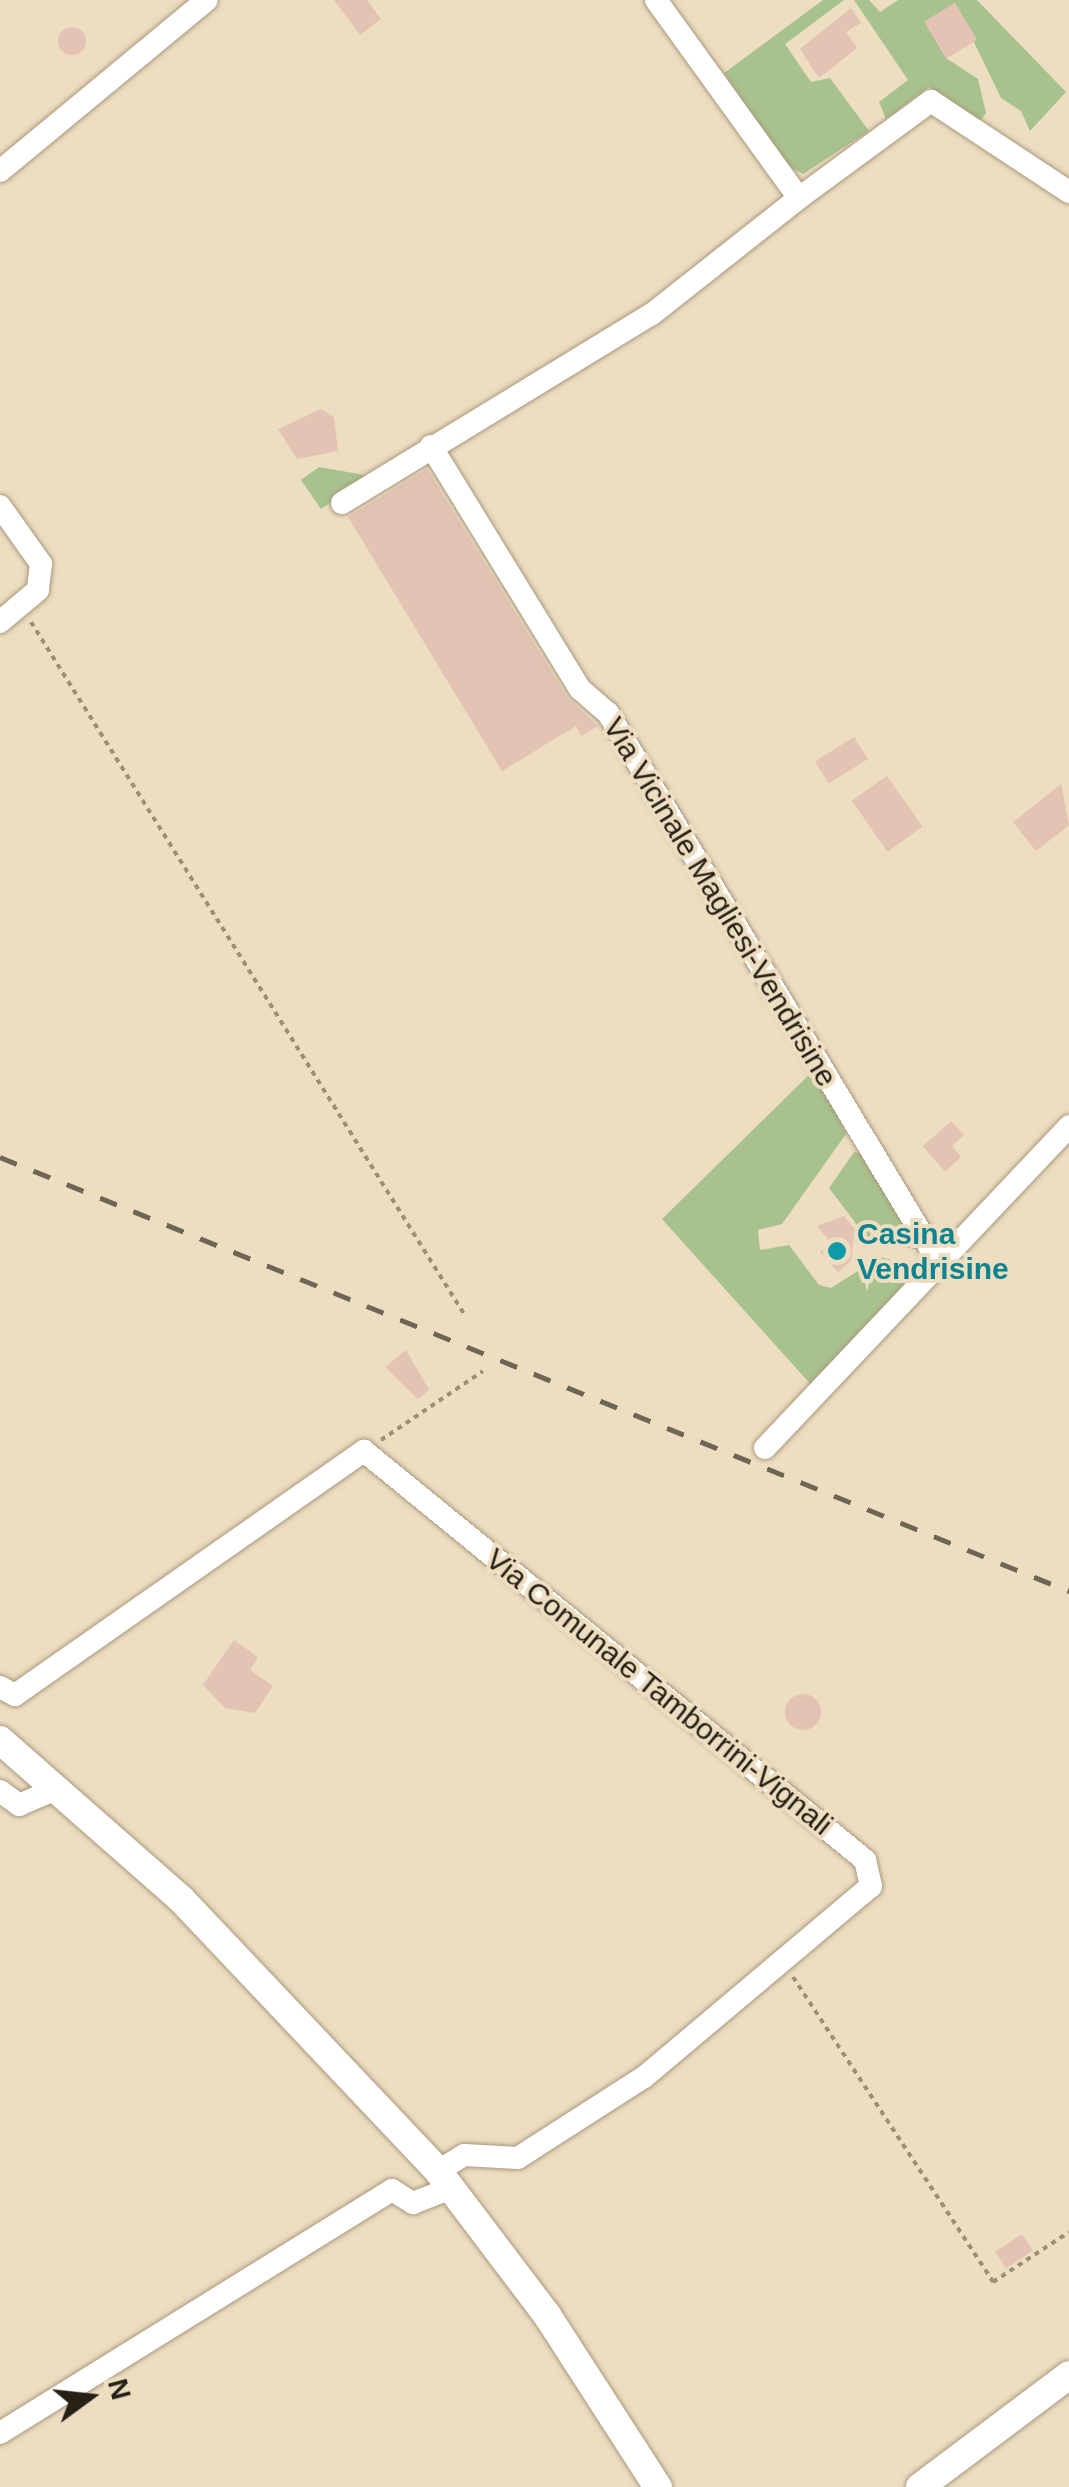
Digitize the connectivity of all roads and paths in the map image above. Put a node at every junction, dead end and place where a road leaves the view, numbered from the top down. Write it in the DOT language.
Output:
graph roads {
  1 [pos="207,0"];
  2 [pos="656,0"];
  3 [pos="0,171"];
  4 [pos="1069,192"];
  5 [pos="799,198"];
  6 [pos="431,446"];
  7 [pos="342,503"];
  8 [pos="0,506"];
  9 [pos="21,605"];
  10 [pos="0,622"];
  11 [pos="1069,1126"];
  12 [pos="938,1261"];
  13 [pos="464,1314"];
  14 [pos="483,1372"];
  15 [pos="766,1448"];
  16 [pos="364,1451"];
  17 [pos="0,1687"];
  18 [pos="0,1740"];
  19 [pos="56,1789"];
  20 [pos="0,1791"];
  21 [pos="785,1964"];
  22 [pos="444,2179"];
  23 [pos="1069,2232"];
  24 [pos="1069,2375"];
  25 [pos="0,2432"];
  26 [pos="653,2483"];
  27 [pos="920,2487"];
  1 -- 3 [label="street"];
  2 -- 5 [label="street"];
  4 -- 5 [label="street"];
  5 -- 6 [label="street"];
  6 -- 7 [label="street"];
  6 -- 12 [label="street, Via Vicinale Magliesi-Vendrisine"];
  8 -- 9 [label="street"];
  9 -- 10 [label="street"];
  9 -- 13 [label="path"];
  11 -- 12 [label="street"];
  12 -- 15 [label="street"];
  14 -- 16 [label="path"];
  16 -- 17 [label="street"];
  16 -- 21 [label="street, Via Comunale Tamborrini-Vignali"];
  18 -- 19 [label="main road"];
  19 -- 20 [label="street"];
  19 -- 22 [label="main road"];
  21 -- 22 [label="street, Via Comunale Tamborrini-Vignali"];
  21 -- 23 [label="path"];
  22 -- 25 [label="street, Via Comunale Tamborrini-Vignali"];
  22 -- 26 [label="main road"];
  24 -- 27 [label="main road"];
}
